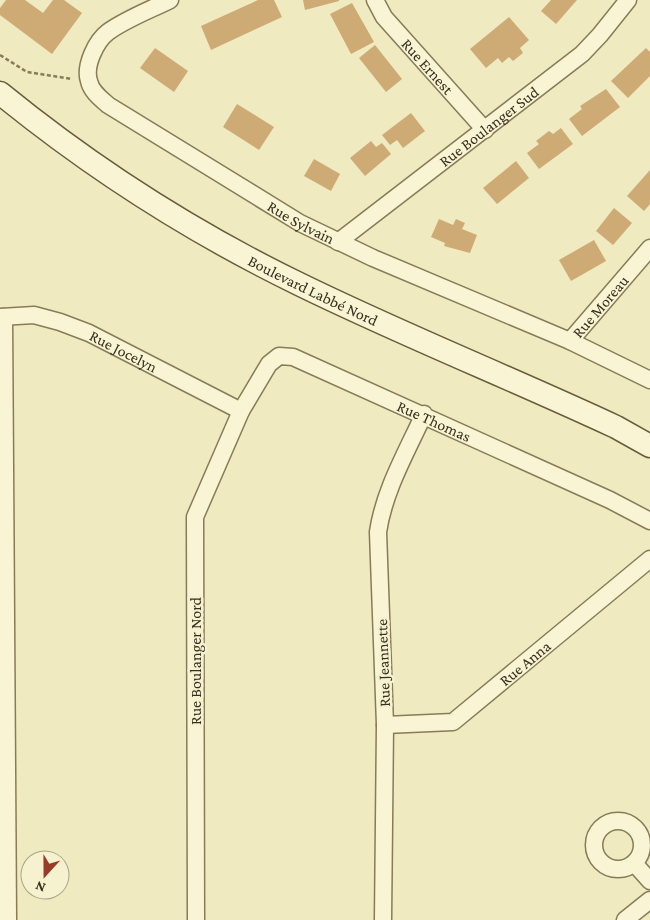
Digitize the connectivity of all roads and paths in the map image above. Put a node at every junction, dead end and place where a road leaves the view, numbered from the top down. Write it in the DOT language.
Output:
graph roads {
  1 [pos="170,0"];
  2 [pos="374,0"];
  3 [pos="628,0"];
  4 [pos="0,55"];
  5 [pos="89,82"];
  6 [pos="0,93"];
  7 [pos="485,130"];
  8 [pos="338,242"];
  9 [pos="650,248"];
  10 [pos="2,317"];
  11 [pos="570,341"];
  12 [pos="650,380"];
  13 [pos="241,412"];
  14 [pos="424,414"];
  15 [pos="650,446"];
  16 [pos="650,521"];
  17 [pos="650,559"];
  18 [pos="385,725"];
  19 [pos="634,863"];
  20 [pos="650,881"];
  21 [pos="650,900"];
  22 [pos="8,920"];
  23 [pos="196,920"];
  24 [pos="383,920"];
  25 [pos="625,920"];
  1 -- 5 [label="street"];
  2 -- 7 [label="street, Rue Ernest"];
  3 -- 7 [label="street, Rue Boulanger Sud"];
  4 -- 5 [label="path"];
  5 -- 8 [label="street, Rue Sylvain"];
  6 -- 15 [label="main road, Boulevard Labbé Nord"];
  7 -- 8 [label="street, Rue Boulanger Sud"];
  8 -- 11 [label="street, Rue Sylvain"];
  9 -- 11 [label="street, Rue Moreau"];
  10 -- 13 [label="street, Rue Jocelyn"];
  10 -- 22 [label="street"];
  11 -- 12 [label="street, Rue Sylvain"];
  13 -- 14 [label="street, Rue Thomas"];
  13 -- 23 [label="street, Rue Boulanger Nord"];
  14 -- 16 [label="street, Rue Thomas"];
  14 -- 18 [label="street, Rue Jeannette"];
  17 -- 18 [label="street, Rue Anna"];
  18 -- 24 [label="street, Rue Jeannette"];
  19 -- 20 [label="street"];
  21 -- 25 [label="street"];
}
